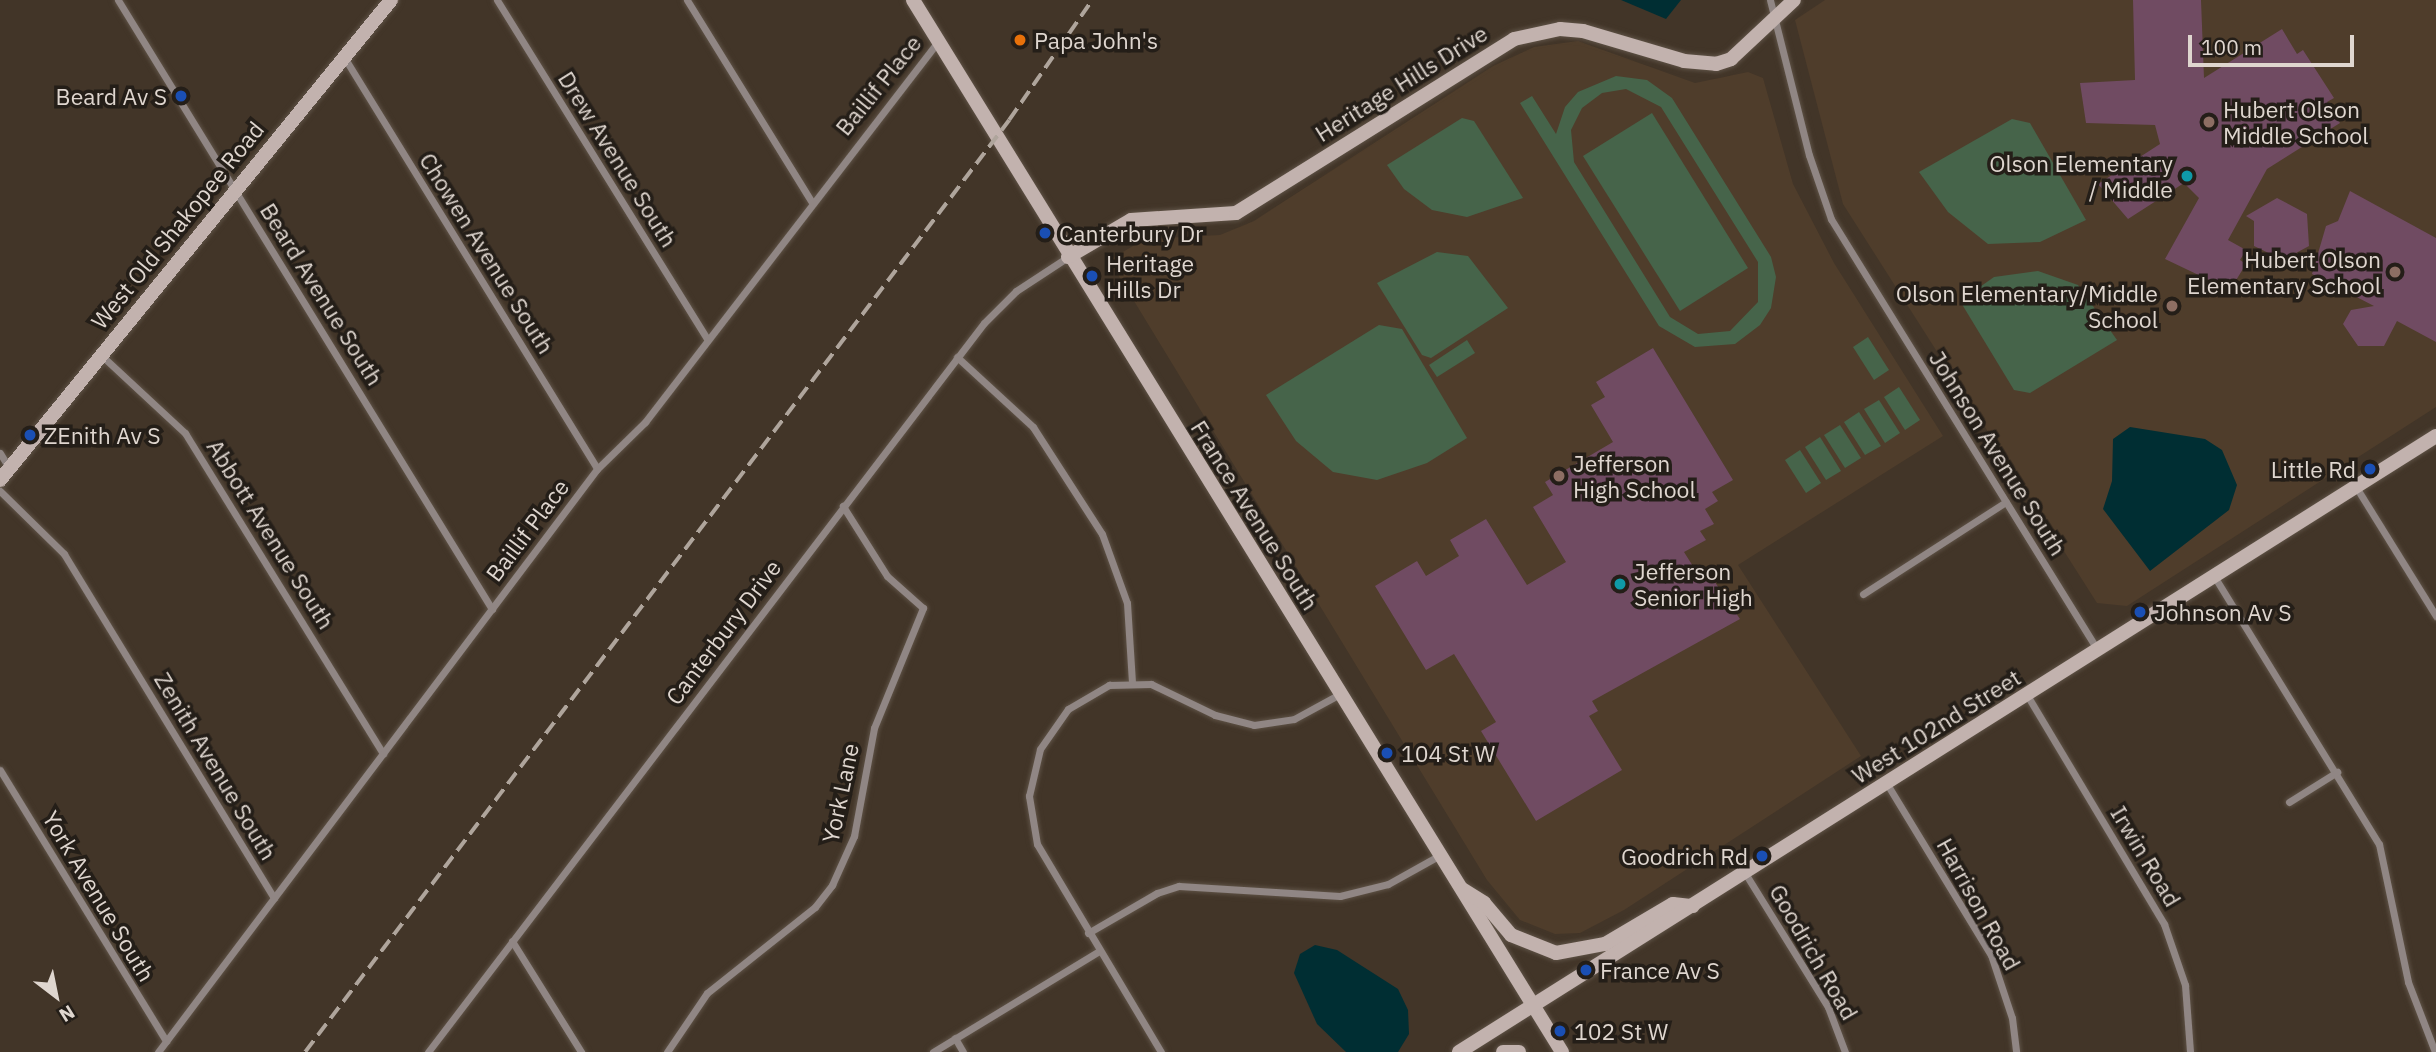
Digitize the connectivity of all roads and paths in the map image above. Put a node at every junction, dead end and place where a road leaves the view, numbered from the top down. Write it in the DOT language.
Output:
graph roads {
  1 [pos="118,0"];
  2 [pos="391,0"];
  3 [pos="497,0"];
  4 [pos="687,0"];
  5 [pos="913,0"];
  6 [pos="1770,0"];
  7 [pos="1794,0"];
  8 [pos="1774,17"];
  9 [pos="938,41"];
  10 [pos="344,57"];
  11 [pos="235,190"];
  12 [pos="811,201"];
  13 [pos="1068,257"];
  14 [pos="707,339"];
  15 [pos="101,355"];
  16 [pos="957,357"];
  17 [pos="2436,436"];
  18 [pos="0,453"];
  19 [pos="10,468"];
  20 [pos="597,469"];
  21 [pos="0,481"];
  22 [pos="2356,487"];
  23 [pos="0,491"];
  24 [pos="2006,502"];
  25 [pos="843,506"];
  26 [pos="2214,576"];
  27 [pos="1863,594"];
  28 [pos="492,609"];
  29 [pos="2436,616"];
  30 [pos="2098,650"];
  31 [pos="1132,682"];
  32 [pos="1340,694"];
  33 [pos="2027,695"];
  34 [pos="383,754"];
  35 [pos="0,770"];
  36 [pos="2337,772"];
  37 [pos="1887,784"];
  38 [pos="2288,802"];
  39 [pos="1440,855"];
  40 [pos="1745,873"];
  41 [pos="1460,888"];
  42 [pos="274,898"];
  43 [pos="1693,906"];
  44 [pos="1088,933"];
  45 [pos="512,941"];
  46 [pos="1098,951"];
  47 [pos="1534,1006"];
  48 [pos="955,1038"];
  49 [pos="166,1041"];
  50 [pos="158,1052"];
  51 [pos="428,1052"];
  52 [pos="581,1052"];
  53 [pos="667,1052"];
  54 [pos="933,1052"];
  55 [pos="963,1052"];
  56 [pos="1161,1052"];
  57 [pos="1459,1052"];
  58 [pos="1503,1052"];
  59 [pos="1519,1052"];
  60 [pos="1562,1052"];
  61 [pos="1845,1052"];
  62 [pos="2016,1052"];
  63 [pos="2190,1052"];
  64 [pos="2435,1052"];
  1 -- 11 [label="street, Beard Avenue South"];
  2 -- 10 [label="main road, West Old Shakopee Road"];
  3 -- 14 [label="street, Drew Avenue South"];
  4 -- 12 [label="street"];
  5 -- 9 [label="main road, France Avenue South"];
  6 -- 8 [label="street, Johnson Avenue South"];
  7 -- 8 [label="main road, Heritage Hills Drive"];
  8 -- 13 [label="main road, Heritage Hills Drive"];
  8 -- 24 [label="street, Johnson Avenue South"];
  9 -- 12 [label="street, Baillif Place"];
  9 -- 13 [label="main road, France Avenue South"];
  10 -- 11 [label="main road, West Old Shakopee Road"];
  10 -- 20 [label="street, Chowen Avenue South"];
  11 -- 15 [label="main road, West Old Shakopee Road"];
  11 -- 28 [label="street, Beard Avenue South"];
  12 -- 14 [label="street, Baillif Place"];
  13 -- 16 [label="street, Canterbury Drive"];
  13 -- 32 [label="main road, France Avenue South"];
  14 -- 20 [label="street, Baillif Place"];
  15 -- 19 [label="main road, West Old Shakopee Road"];
  15 -- 34 [label="street, Abbott Avenue South"];
  16 -- 25 [label="street, Canterbury Drive"];
  16 -- 31 [label="street"];
  17 -- 22 [label="main road, West 102nd Street"];
  18 -- 19 [label="street"];
  19 -- 21 [label="main road, West Old Shakopee Road"];
  20 -- 28 [label="street, Baillif Place"];
  22 -- 26 [label="main road, West 102nd Street"];
  22 -- 29 [label="street"];
  23 -- 42 [label="street, Zenith Avenue South"];
  24 -- 27 [label="street"];
  24 -- 30 [label="street, Johnson Avenue South"];
  25 -- 45 [label="street, Canterbury Drive"];
  25 -- 53 [label="street, York Lane"];
  26 -- 30 [label="main road, West 102nd Street"];
  26 -- 36 [label="street"];
  28 -- 34 [label="street, Baillif Place"];
  30 -- 33 [label="main road, West 102nd Street"];
  31 -- 32 [label="street"];
  31 -- 44 [label="street"];
  32 -- 39 [label="main road, France Avenue South"];
  33 -- 37 [label="main road, West 102nd Street"];
  33 -- 63 [label="street, Irwin Road"];
  34 -- 42 [label="street, Baillif Place"];
  35 -- 49 [label="street, York Avenue South"];
  36 -- 38 [label="street"];
  36 -- 64 [label="street"];
  37 -- 40 [label="main road, West 102nd Street"];
  37 -- 62 [label="street, Harrison Road"];
  39 -- 41 [label="main road, France Avenue South"];
  39 -- 44 [label="street"];
  40 -- 43 [label="main road, West 102nd Street"];
  40 -- 61 [label="street, Goodrich Road"];
  41 -- 43 [label="main road"];
  41 -- 47 [label="main road, France Avenue South"];
  42 -- 49 [label="street, Baillif Place"];
  43 -- 47 [label="main road, West 102nd Street"];
  44 -- 46 [label="street"];
  45 -- 51 [label="street, Canterbury Drive"];
  45 -- 52 [label="street"];
  46 -- 48 [label="street"];
  46 -- 56 [label="street"];
  47 -- 57 [label="main road, West 102nd Street"];
  47 -- 60 [label="main road, France Avenue South"];
  48 -- 54 [label="street"];
  48 -- 55 [label="street"];
  49 -- 50 [label="street, Baillif Place"];
  58 -- 59 [label="main road"];
}
